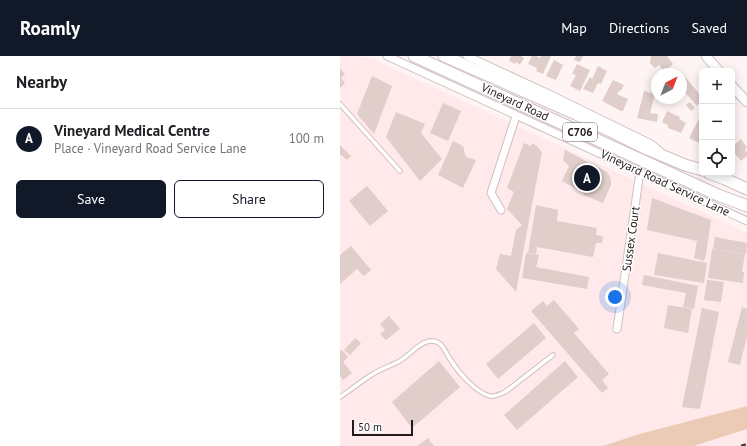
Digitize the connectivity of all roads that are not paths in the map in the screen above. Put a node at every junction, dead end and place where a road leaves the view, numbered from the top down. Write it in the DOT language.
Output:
graph roads {
  1 [pos="387,56"];
  2 [pos="414,56"];
  3 [pos="444,56"];
  4 [pos="706,56"];
  5 [pos="471,57"];
  6 [pos="716,68"];
  7 [pos="735,89"];
  8 [pos="747,102"];
  9 [pos="340,104"];
  10 [pos="516,116"];
  11 [pos="666,157"];
  12 [pos="699,169"];
  13 [pos="400,172"];
  14 [pos="640,172"];
  15 [pos="717,176"];
  16 [pos="730,181"];
  17 [pos="747,182"];
  18 [pos="747,189"];
  19 [pos="747,206"];
  20 [pos="501,210"];
  21 [pos="747,221"];
  22 [pos="617,329"];
  23 [pos="553,355"];
  24 [pos="340,397"];
  1 -- 10 [label="street, Vineyard Road Service Lane"];
  2 -- 19 [label="main road, Vineyard Road / C706"];
  3 -- 11 [label="main road, Vineyard Road / C706"];
  4 -- 6 [label="street"];
  5 -- 11 [label="street, Vineyard Road Service Lane"];
  7 -- 8 [label="street"];
  9 -- 13 [label="lane"];
  10 -- 14 [label="street, Vineyard Road Service Lane"];
  10 -- 20 [label="street"];
  11 -- 12 [label="main road, Vineyard Road / C706"];
  14 -- 21 [label="street, Vineyard Road Service Lane"];
  14 -- 22 [label="street, Sussex Court"];
  15 -- 16 [label="main road"];
  16 -- 17 [label="street"];
  16 -- 18 [label="main road"];
  23 -- 24 [label="lane"];
}
